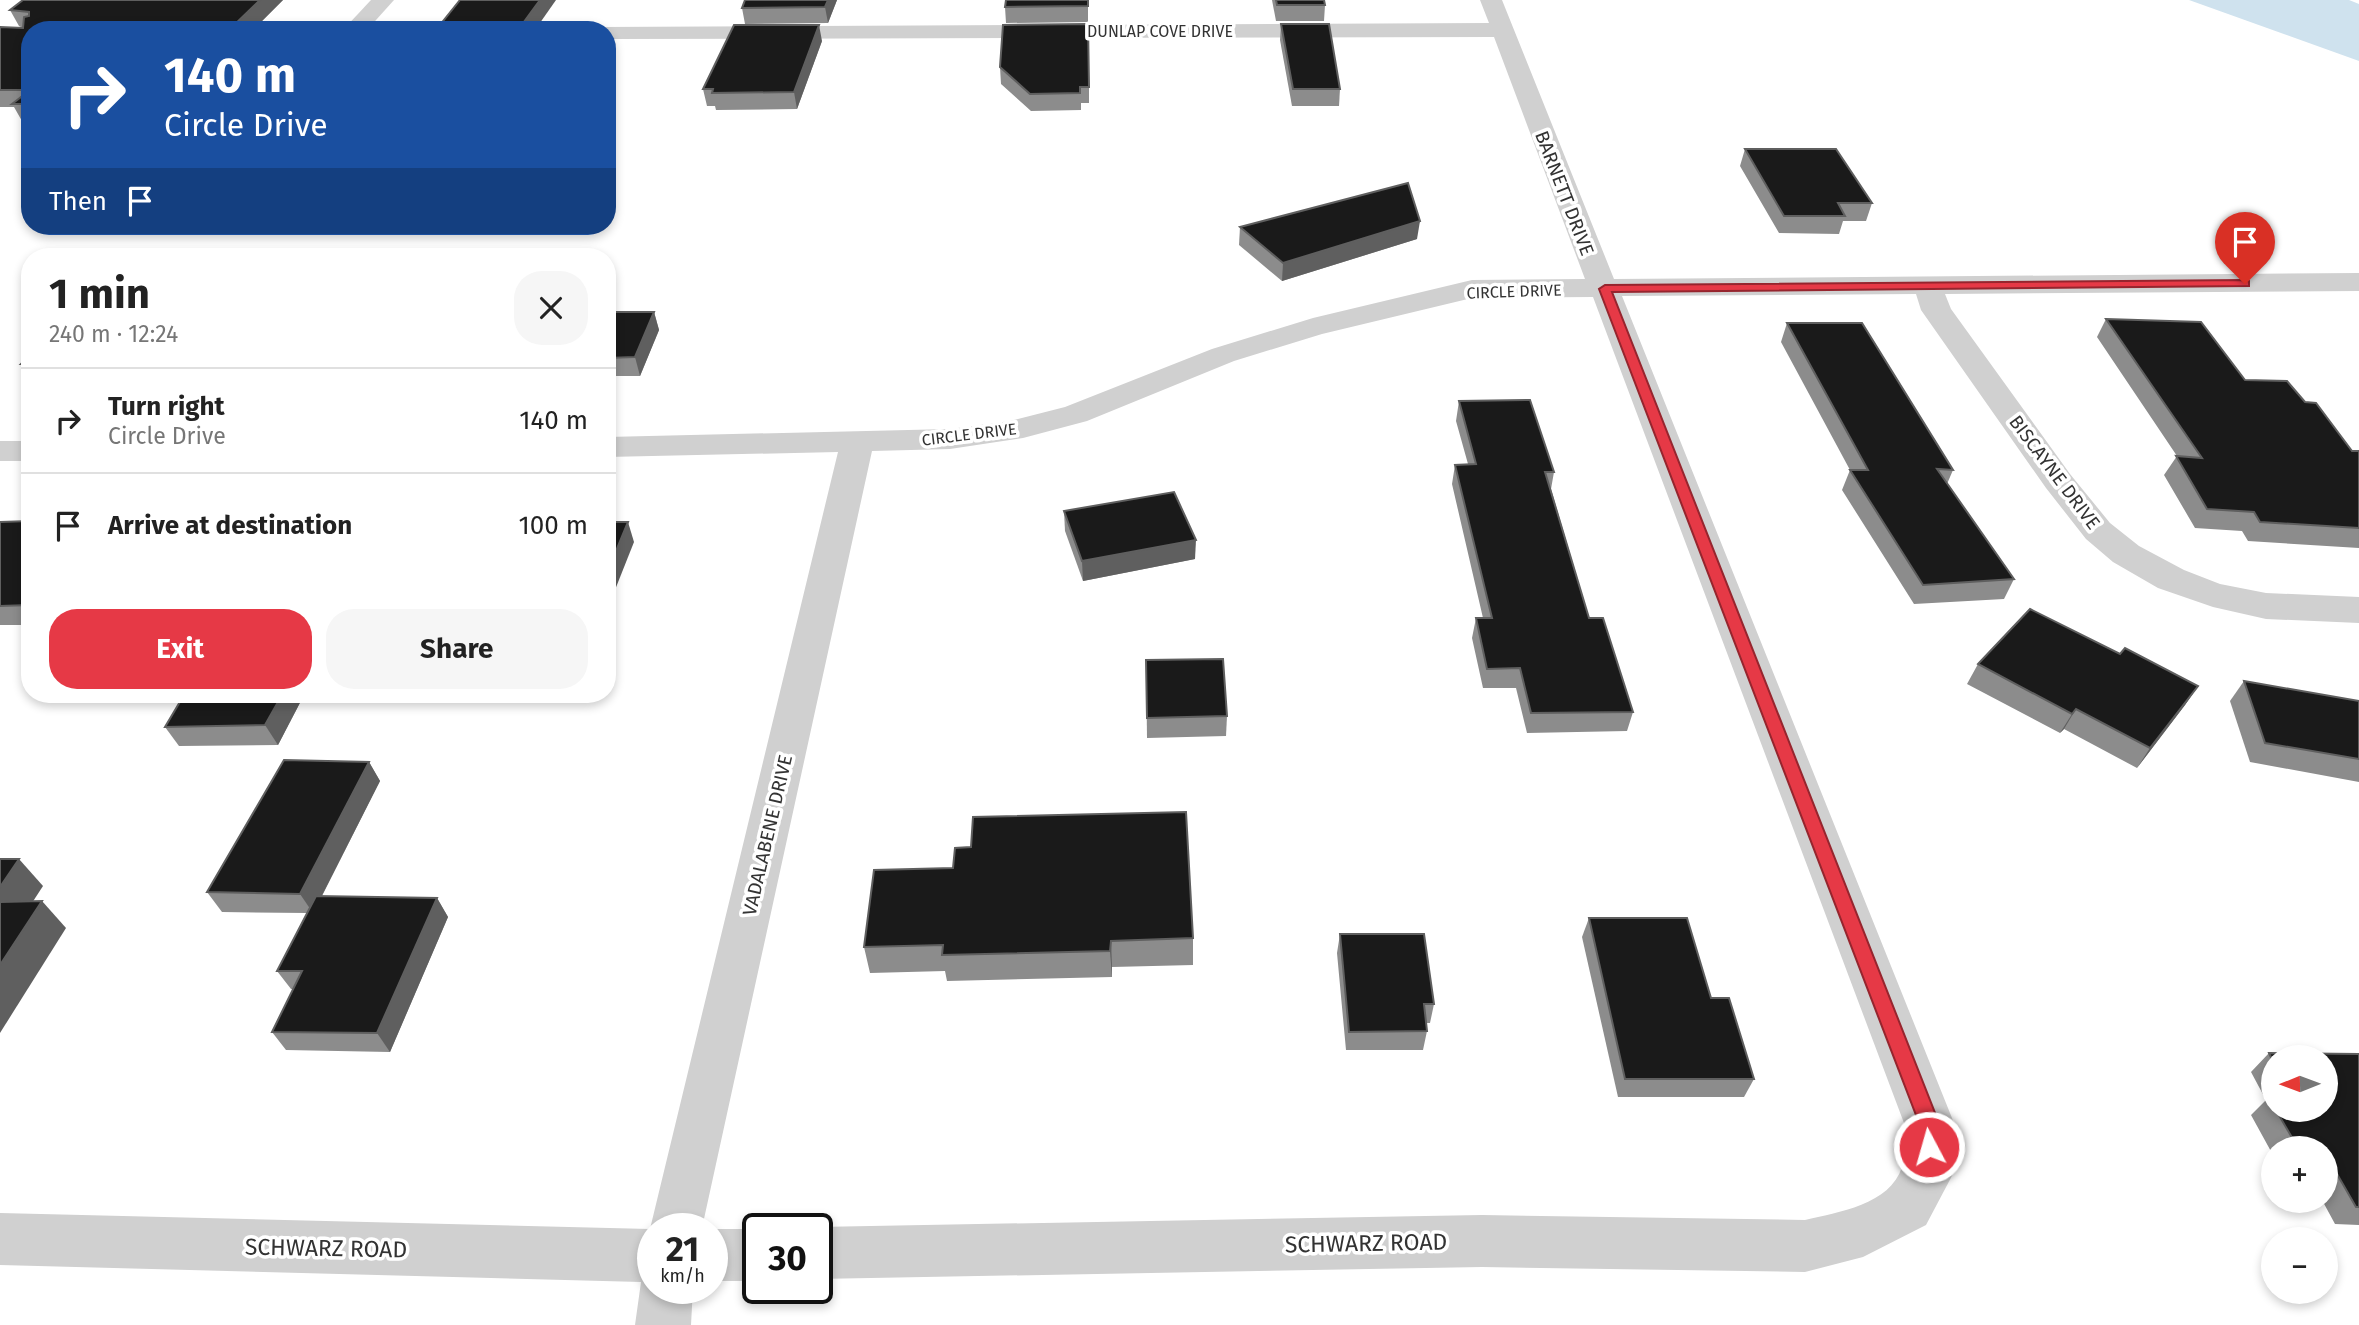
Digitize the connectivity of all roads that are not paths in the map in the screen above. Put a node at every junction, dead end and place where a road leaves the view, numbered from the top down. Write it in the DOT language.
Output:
graph roads {
  1 [pos="383,0"];
  2 [pos="1496,15"];
  3 [pos="363,21"];
  4 [pos="616,32"];
  5 [pos="2359,282"];
  6 [pos="1928,286"];
  7 [pos="1605,289"];
  8 [pos="857,442"];
  9 [pos="616,447"];
  10 [pos="0,451"];
  11 [pos="21,451"];
  12 [pos="2359,610"];
  13 [pos="1907,1207"];
  14 [pos="679,1213"];
  15 [pos="0,1239"];
  16 [pos="833,1253"];
  17 [pos="637,1256"];
  18 [pos="665,1304"];
  19 [pos="663,1325"];
  1 -- 3 [label="street"];
  2 -- 4 [label="street, DUNLAP COVE DRIVE"];
  2 -- 7 [label="street, BARNETT DRIVE"];
  5 -- 6 [label="street, CIRCLE DRIVE"];
  6 -- 7 [label="street, CIRCLE DRIVE"];
  6 -- 12 [label="street, BISCAYNE DRIVE"];
  7 -- 8 [label="street, CIRCLE DRIVE"];
  7 -- 13 [label="street, BARNETT DRIVE"];
  8 -- 9 [label="street, CIRCLE DRIVE"];
  8 -- 14 [label="street, VADALABENE DRIVE"];
  10 -- 11 [label="street"];
  13 -- 16 [label="street, SCHWARZ ROAD"];
  15 -- 17 [label="street, SCHWARZ ROAD"];
  18 -- 19 [label="street"];
}
